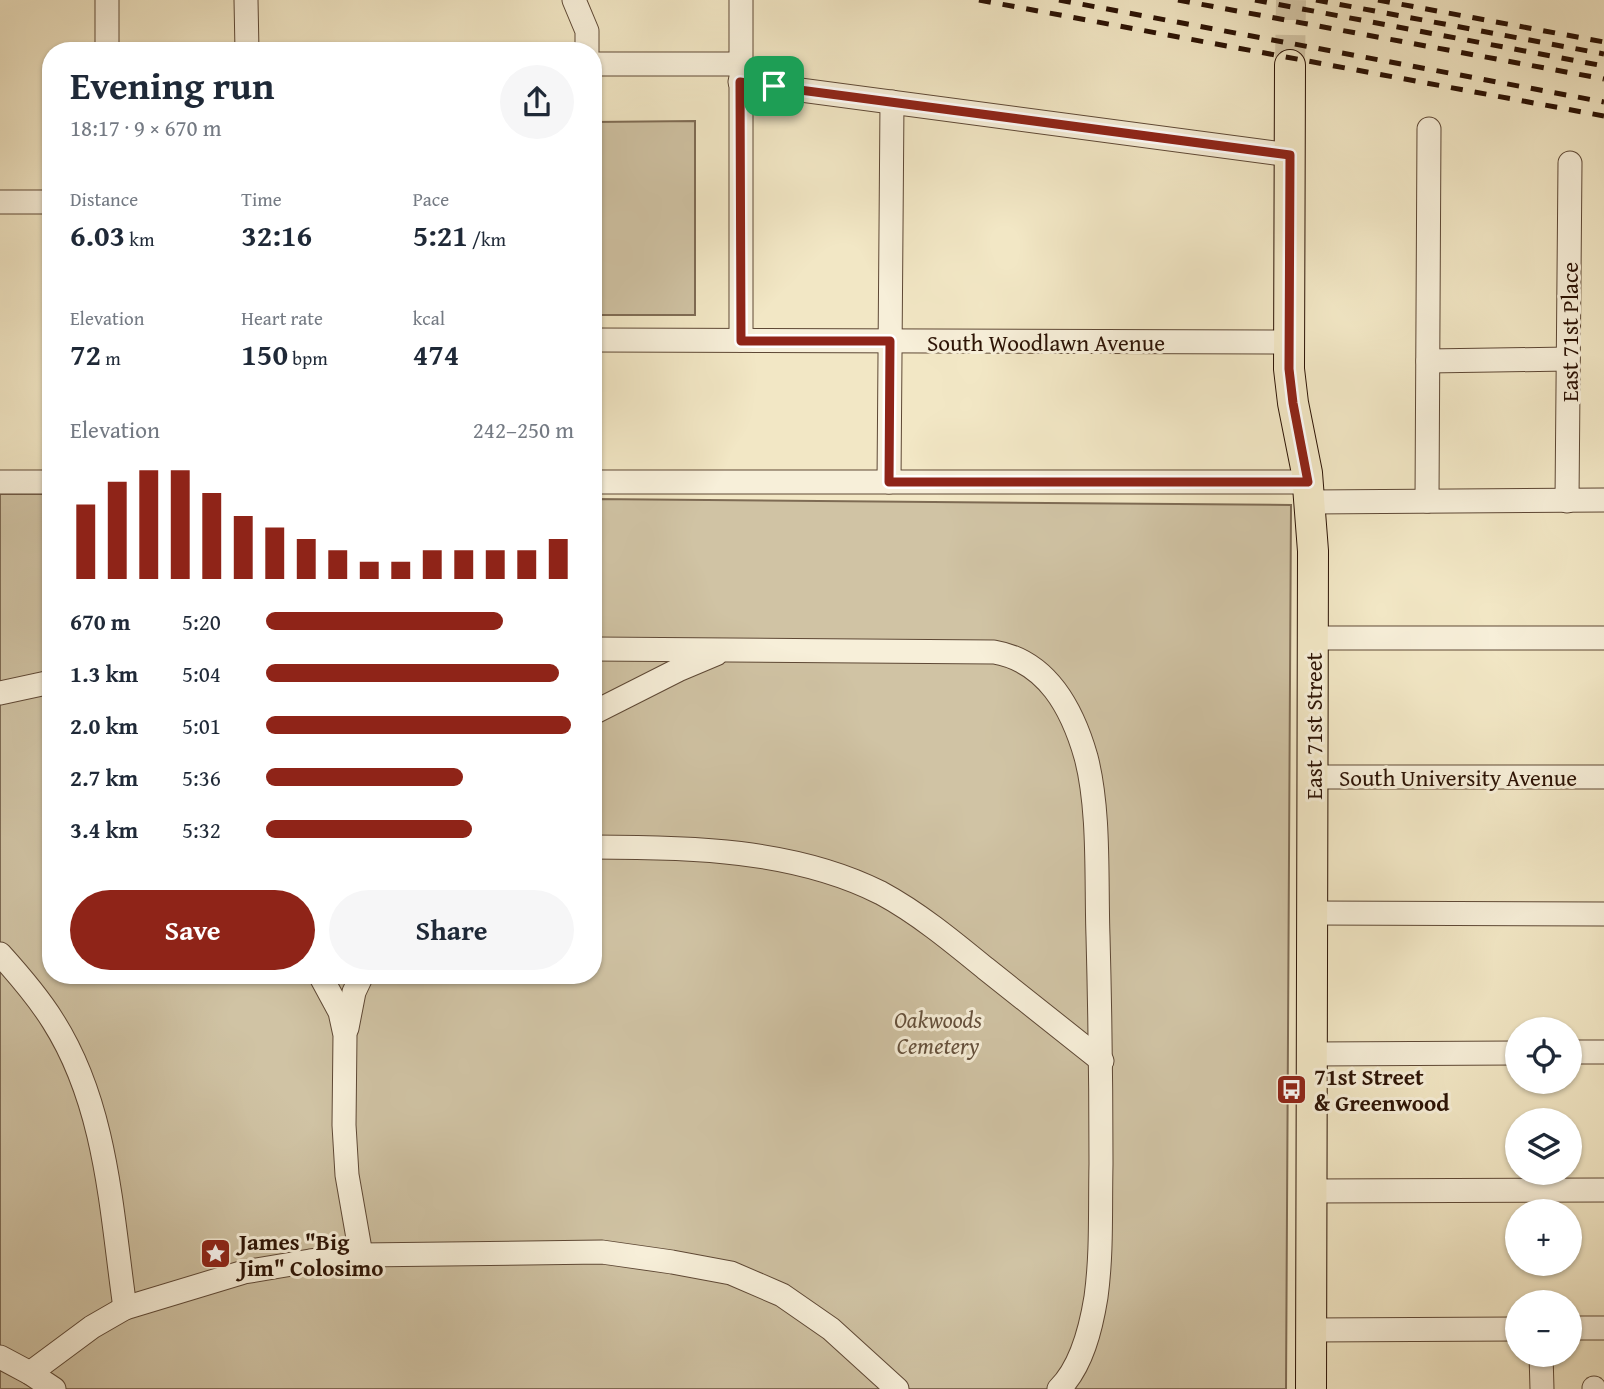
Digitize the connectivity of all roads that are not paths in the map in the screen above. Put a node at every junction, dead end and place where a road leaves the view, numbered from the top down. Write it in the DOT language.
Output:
graph roads {
  1 [pos="107,0"];
  2 [pos="246,0"];
  3 [pos="574,0"];
  4 [pos="741,0"];
  5 [pos="107,42"];
  6 [pos="247,42"];
  7 [pos="587,42"];
  8 [pos="602,65"];
  9 [pos="1290,65"];
  10 [pos="740,73"];
  11 [pos="892,102"];
  12 [pos="1429,129"];
  13 [pos="1290,155"];
  14 [pos="1570,163"];
  15 [pos="0,202"];
  16 [pos="42,202"];
  17 [pos="602,341"];
  18 [pos="741,341"];
  19 [pos="890,341"];
  20 [pos="1288,342"];
  21 [pos="1568,359"];
  22 [pos="1428,361"];
  23 [pos="0,482"];
  24 [pos="42,482"];
  25 [pos="602,482"];
  26 [pos="889,482"];
  27 [pos="1309,492"];
  28 [pos="1604,500"];
  29 [pos="1427,501"];
  30 [pos="1567,501"];
  31 [pos="1313,638"];
  32 [pos="1604,638"];
  33 [pos="602,649"];
  34 [pos="726,650"];
  35 [pos="42,687"];
  36 [pos="0,693"];
  37 [pos="602,708"];
  38 [pos="1312,777"];
  39 [pos="1604,777"];
  40 [pos="602,847"];
  41 [pos="1312,914"];
  42 [pos="1604,914"];
  43 [pos="0,954"];
  44 [pos="325,984"];
  45 [pos="358,984"];
  46 [pos="345,1035"];
  47 [pos="1582,1052"];
  48 [pos="1604,1052"];
  49 [pos="1505,1053"];
  50 [pos="1312,1054"];
  51 [pos="1101,1061"];
  52 [pos="1604,1190"];
  53 [pos="1312,1191"];
  54 [pos="361,1255"];
  55 [pos="125,1308"];
  56 [pos="1505,1328"];
  57 [pos="1582,1328"];
  58 [pos="1604,1328"];
  59 [pos="1311,1330"];
  60 [pos="0,1357"];
  61 [pos="1541,1367"];
  62 [pos="30,1373"];
  63 [pos="54,1389"];
  64 [pos="897,1389"];
  65 [pos="1059,1389"];
  66 [pos="1311,1389"];
  67 [pos="1542,1389"];
  1 -- 5 [label="street"];
  2 -- 6 [label="street"];
  3 -- 7 [label="street"];
  4 -- 10 [label="street"];
  8 -- 10 [label="street"];
  9 -- 13 [label="main road, East 71st Street"];
  10 -- 11 [label="street"];
  10 -- 18 [label="street"];
  11 -- 13 [label="street"];
  11 -- 19 [label="street"];
  12 -- 22 [label="street"];
  13 -- 20 [label="main road, East 71st Street"];
  14 -- 21 [label="street, East 71st Place"];
  15 -- 16 [label="street"];
  17 -- 18 [label="street, South Woodlawn Avenue"];
  18 -- 19 [label="street, South Woodlawn Avenue"];
  19 -- 20 [label="street, South Woodlawn Avenue"];
  19 -- 26 [label="street"];
  20 -- 27 [label="main road, East 71st Street"];
  21 -- 22 [label="street"];
  21 -- 30 [label="street, East 71st Place"];
  22 -- 29 [label="street"];
  23 -- 24 [label="street"];
  25 -- 26 [label="street"];
  26 -- 27 [label="street"];
  27 -- 29 [label="street"];
  27 -- 31 [label="main road, East 71st Street"];
  28 -- 30 [label="street"];
  29 -- 30 [label="street"];
  31 -- 32 [label="street"];
  31 -- 38 [label="main road, East 71st Street"];
  33 -- 34 [label="street"];
  34 -- 37 [label="street"];
  34 -- 51 [label="street"];
  35 -- 36 [label="street"];
  38 -- 39 [label="street, South University Avenue"];
  38 -- 41 [label="main road, East 71st Street"];
  40 -- 51 [label="street"];
  41 -- 42 [label="street"];
  41 -- 50 [label="main road, East 71st Street"];
  43 -- 55 [label="street"];
  44 -- 46 [label="street"];
  45 -- 46 [label="street"];
  46 -- 54 [label="street"];
  47 -- 48 [label="street"];
  49 -- 50 [label="street"];
  50 -- 53 [label="main road, East 71st Street"];
  51 -- 65 [label="street"];
  52 -- 53 [label="street"];
  53 -- 59 [label="main road, East 71st Street"];
  54 -- 55 [label="street"];
  54 -- 64 [label="street"];
  55 -- 62 [label="street"];
  56 -- 59 [label="street"];
  57 -- 58 [label="street"];
  59 -- 66 [label="main road, East 71st Street"];
  60 -- 62 [label="street"];
  61 -- 67 [label="street"];
  62 -- 63 [label="street"];
}
